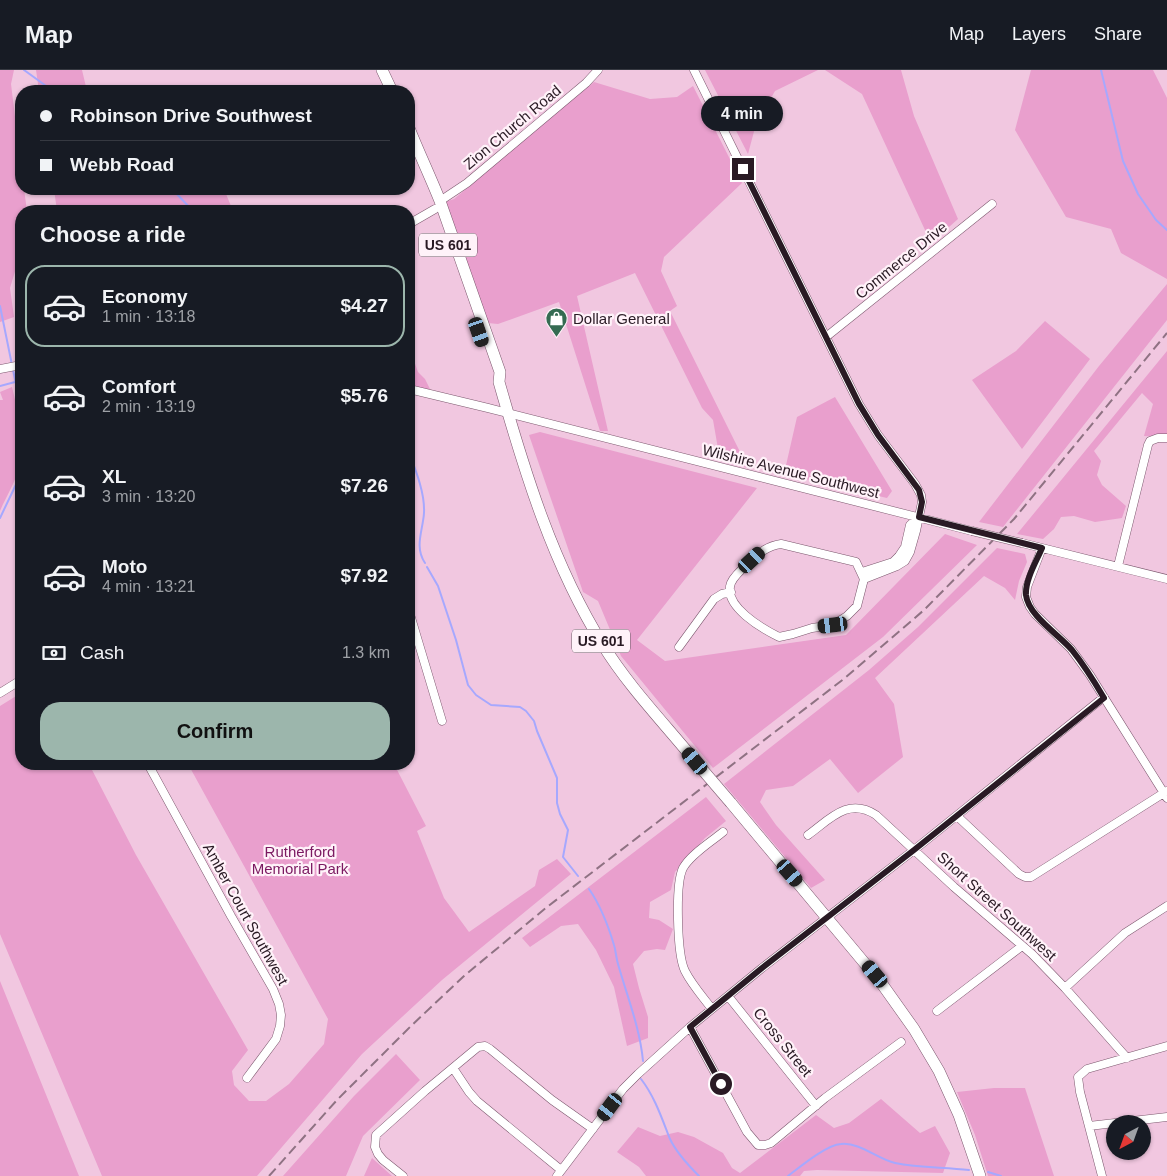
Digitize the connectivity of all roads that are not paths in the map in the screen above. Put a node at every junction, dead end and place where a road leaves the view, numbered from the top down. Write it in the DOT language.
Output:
graph roads {
  1 [pos="382,70"];
  2 [pos="598,70"];
  3 [pos="694,70"];
  4 [pos="389,85"];
  5 [pos="415,144"];
  6 [pos="992,204"];
  7 [pos="437,205"];
  8 [pos="415,220"];
  9 [pos="826,337"];
  10 [pos="15,366"];
  11 [pos="0,369"];
  12 [pos="415,390"];
  13 [pos="508,413"];
  14 [pos="1167,438"];
  15 [pos="919,517"];
  16 [pos="1042,548"];
  17 [pos="1118,566"];
  18 [pos="863,576"];
  19 [pos="1167,579"];
  20 [pos="731,592"];
  21 [pos="415,631"];
  22 [pos="679,647"];
  23 [pos="15,684"];
  24 [pos="0,693"];
  25 [pos="1104,698"];
  26 [pos="442,721"];
  27 [pos="151,770"];
  28 [pos="1166,794"];
  29 [pos="957,816"];
  30 [pos="723,832"];
  31 [pos="808,835"];
  32 [pos="914,850"];
  33 [pos="1167,906"];
  34 [pos="828,917"];
  35 [pos="1022,946"];
  36 [pos="1065,988"];
  37 [pos="728,996"];
  38 [pos="712,1009"];
  39 [pos="937,1011"];
  40 [pos="690,1027"];
  41 [pos="901,1042"];
  42 [pos="1167,1046"];
  43 [pos="1127,1058"];
  44 [pos="453,1068"];
  45 [pos="247,1078"];
  46 [pos="816,1106"];
  47 [pos="1167,1117"];
  48 [pos="1089,1126"];
  49 [pos="593,1129"];
  50 [pos="559,1173"];
  51 [pos="404,1176"];
  52 [pos="980,1176"];
  53 [pos="1102,1176"];
  1 -- 4 [label="highway"];
  2 -- 7 [label="street, Zion Church Road"];
  3 -- 9 [label="street"];
  5 -- 7 [label="highway, US 601"];
  6 -- 9 [label="street, Commerce Drive"];
  7 -- 8 [label="street, Zion Church Road"];
  7 -- 13 [label="highway, US 601"];
  9 -- 15 [label="street"];
  10 -- 11 [label="street"];
  12 -- 13 [label="street, Wilshire Avenue Southwest"];
  13 -- 15 [label="street, Wilshire Avenue Southwest"];
  13 -- 34 [label="highway, US 601, bridge"];
  14 -- 17 [label="street"];
  15 -- 16 [label="street, Wilshire Avenue Southwest, bridge"];
  15 -- 18 [label="street"];
  16 -- 17 [label="street, Wilshire Avenue Southwest"];
  16 -- 25 [label="street"];
  17 -- 19 [label="street, Wilshire Avenue Southwest"];
  18 -- 20 [label="street"];
  18 -- 20 [label="street"];
  20 -- 22 [label="street"];
  21 -- 26 [label="street"];
  23 -- 24 [label="street"];
  25 -- 28 [label="street"];
  25 -- 29 [label="street"];
  27 -- 45 [label="street, Amber Court Southwest"];
  28 -- 29 [label="street"];
  29 -- 32 [label="street"];
  30 -- 38 [label="street"];
  31 -- 32 [label="street, Short Street Southwest"];
  32 -- 34 [label="street"];
  32 -- 35 [label="street, Short Street Southwest"];
  33 -- 36 [label="street"];
  34 -- 37 [label="street"];
  34 -- 52 [label="highway, US 601"];
  35 -- 36 [label="street, Short Street Southwest"];
  35 -- 39 [label="street"];
  36 -- 43 [label="street, Short Street Southwest"];
  37 -- 38 [label="street"];
  37 -- 46 [label="street, Cross Street"];
  38 -- 40 [label="street"];
  40 -- 46 [label="street"];
  40 -- 49 [label="street"];
  41 -- 46 [label="street"];
  42 -- 43 [label="street"];
  43 -- 48 [label="street"];
  44 -- 49 [label="street"];
  44 -- 50 [label="street"];
  44 -- 51 [label="street"];
  47 -- 48 [label="street"];
  48 -- 53 [label="street"];
  49 -- 50 [label="street"];
}
